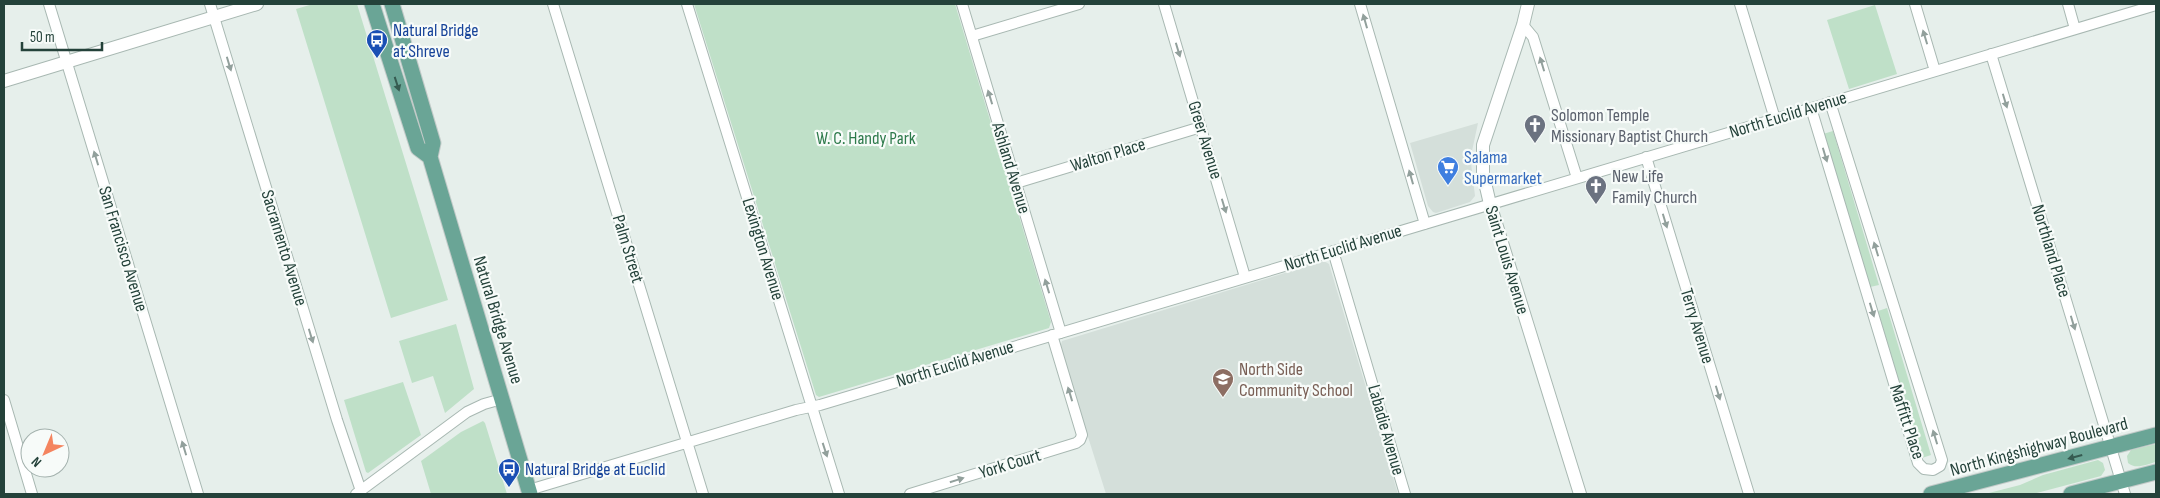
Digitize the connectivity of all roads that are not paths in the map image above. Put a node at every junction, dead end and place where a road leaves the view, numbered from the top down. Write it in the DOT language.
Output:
graph roads {
  1 [pos="49,4"];
  2 [pos="210,4"];
  3 [pos="257,4"];
  4 [pos="372,4"];
  5 [pos="382,4"];
  6 [pos="392,4"];
  7 [pos="553,4"];
  8 [pos="687,4"];
  9 [pos="962,4"];
  10 [pos="1079,4"];
  11 [pos="1164,4"];
  12 [pos="1360,4"];
  13 [pos="1528,4"];
  14 [pos="1740,4"];
  15 [pos="1915,4"];
  16 [pos="2068,4"];
  17 [pos="2156,5"];
  18 [pos="214,17"];
  19 [pos="1523,25"];
  20 [pos="2076,29"];
  21 [pos="972,36"];
  22 [pos="1991,54"];
  23 [pos="66,62"];
  24 [pos="412,70"];
  25 [pos="1935,71"];
  26 [pos="4,81"];
  27 [pos="1830,102"];
  28 [pos="1811,108"];
  29 [pos="1774,119"];
  30 [pos="1201,127"];
  31 [pos="430,157"];
  32 [pos="1646,157"];
  33 [pos="1577,178"];
  34 [pos="1016,183"];
  35 [pos="1490,204"];
  36 [pos="1425,224"];
  37 [pos="1333,251"];
  38 [pos="1245,277"];
  39 [pos="1056,334"];
  40 [pos="502,399"];
  41 [pos="4,400"];
  42 [pos="812,407"];
  43 [pos="2156,435"];
  44 [pos="1080,440"];
  45 [pos="687,442"];
  46 [pos="2111,448"];
  47 [pos="2156,472"];
  48 [pos="2123,488"];
  49 [pos="358,492"];
  50 [pos="529,492"];
  51 [pos="1938,493"];
  52 [pos="32,494"];
  53 [pos="198,494"];
  54 [pos="703,494"];
  55 [pos="839,494"];
  56 [pos="910,494"];
  57 [pos="1405,494"];
  58 [pos="1580,494"];
  59 [pos="1749,494"];
  60 [pos="2071,494"];
  1 -- 23 [label="street, San Francisco Avenue"];
  2 -- 18 [label="street, Sacramento Avenue"];
  3 -- 18 [label="street"];
  4 -- 31 [label="main road, Natural Bridge Avenue, one-way"];
  5 -- 24 [label="main road"];
  6 -- 24 [label="main road, Natural Bridge Avenue"];
  7 -- 45 [label="street, Palm Street"];
  8 -- 42 [label="street, Lexington Avenue"];
  9 -- 21 [label="street, Ashland Avenue"];
  10 -- 21 [label="street"];
  11 -- 30 [label="street, Greer Avenue, one-way"];
  36 -- 12 [label="street, one-way"];
  13 -- 19 [label="street, Saint Louis Avenue"];
  14 -- 29 [label="street"];
  25 -- 15 [label="street, one-way"];
  16 -- 20 [label="street"];
  17 -- 20 [label="street, North Euclid Avenue"];
  18 -- 23 [label="street"];
  18 -- 49 [label="street, Sacramento Avenue, one-way"];
  33 -- 19 [label="street, one-way"];
  19 -- 35 [label="street, Saint Louis Avenue"];
  20 -- 22 [label="street, North Euclid Avenue"];
  34 -- 21 [label="street, Ashland Avenue, one-way"];
  22 -- 25 [label="street, North Euclid Avenue"];
  22 -- 46 [label="street, Northland Place, one-way"];
  23 -- 26 [label="street"];
  53 -- 23 [label="street, San Francisco Avenue, one-way"];
  24 -- 31 [label="main road, Natural Bridge Avenue"];
  25 -- 27 [label="street, North Euclid Avenue"];
  27 -- 28 [label="street, North Euclid Avenue"];
  28 -- 27 [label="street, Maffitt Place, one-way"];
  28 -- 29 [label="street, North Euclid Avenue"];
  29 -- 32 [label="street, North Euclid Avenue"];
  30 -- 34 [label="street, Walton Place"];
  30 -- 38 [label="street, Greer Avenue, one-way"];
  31 -- 40 [label="main road, Natural Bridge Avenue"];
  32 -- 33 [label="street, North Euclid Avenue"];
  32 -- 59 [label="street, Terry Avenue, one-way"];
  33 -- 35 [label="street, North Euclid Avenue"];
  39 -- 34 [label="street, Ashland Avenue, one-way"];
  35 -- 36 [label="street, North Euclid Avenue"];
  35 -- 58 [label="street, Saint Louis Avenue"];
  36 -- 37 [label="street, North Euclid Avenue"];
  37 -- 38 [label="street, North Euclid Avenue"];
  37 -- 57 [label="street, Labadie Avenue"];
  38 -- 39 [label="street, North Euclid Avenue"];
  39 -- 42 [label="street, North Euclid Avenue"];
  44 -- 39 [label="street, Ashland Avenue, one-way"];
  40 -- 49 [label="street"];
  40 -- 50 [label="main road, Natural Bridge Avenue"];
  41 -- 52 [label="street"];
  42 -- 45 [label="street, North Euclid Avenue"];
  42 -- 55 [label="street, Lexington Avenue, one-way"];
  43 -- 46 [label="main road, North Kingshighway Boulevard"];
  56 -- 44 [label="street, York Court, one-way"];
  45 -- 50 [label="street, North Euclid Avenue"];
  45 -- 54 [label="street, Palm Street"];
  46 -- 48 [label="street, Northland Place"];
  46 -- 51 [label="main road, North Kingshighway Boulevard, one-way"];
  47 -- 48 [label="main road"];
  48 -- 60 [label="main road"];
}
